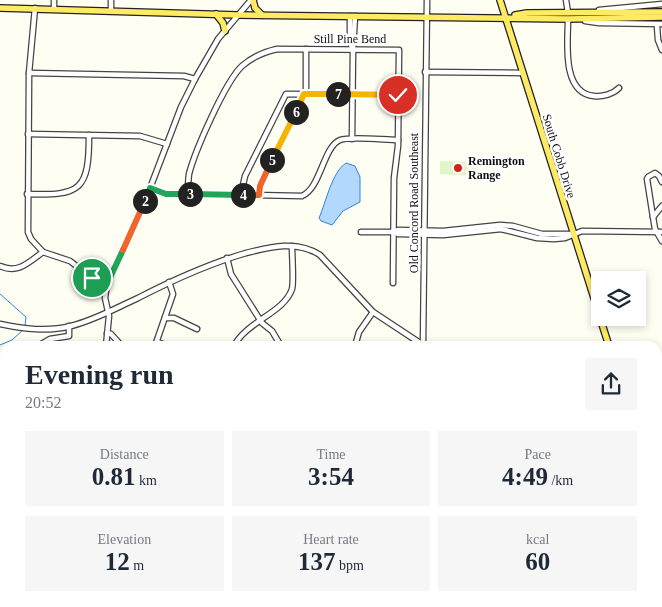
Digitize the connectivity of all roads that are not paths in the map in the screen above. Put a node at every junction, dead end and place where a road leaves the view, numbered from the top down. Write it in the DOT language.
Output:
graph roads {
  1 [pos="54,0"];
  2 [pos="111,0"];
  3 [pos="252,0"];
  4 [pos="427,0"];
  5 [pos="500,0"];
  6 [pos="566,0"];
  7 [pos="659,3"];
  8 [pos="0,8"];
  9 [pos="35,8"];
  10 [pos="54,9"];
  11 [pos="111,10"];
  12 [pos="590,12"];
  13 [pos="662,12"];
  14 [pos="216,14"];
  15 [pos="238,15"];
  16 [pos="262,15"];
  17 [pos="353,16"];
  18 [pos="427,17"];
  19 [pos="570,17"];
  20 [pos="662,17"];
  21 [pos="506,18"];
  22 [pos="660,25"];
  23 [pos="225,31"];
  24 [pos="306,49"];
  25 [pos="352,49"];
  26 [pos="662,50"];
  27 [pos="425,72"];
  28 [pos="29,73"];
  29 [pos="523,73"];
  30 [pos="194,79"];
  31 [pos="619,88"];
  32 [pos="305,94"];
  33 [pos="352,94"];
  34 [pos="398,95"];
  35 [pos="28,134"];
  36 [pos="88,135"];
  37 [pos="352,139"];
  38 [pos="398,140"];
  39 [pos="167,144"];
  40 [pos="662,182"];
  41 [pos="150,188"];
  42 [pos="27,194"];
  43 [pos="188,194"];
  44 [pos="241,194"];
  45 [pos="259,195"];
  46 [pos="662,206"];
  47 [pos="653,217"];
  48 [pos="361,232"];
  49 [pos="394,232"];
  50 [pos="660,232"];
  51 [pos="424,233"];
  52 [pos="574,234"];
  53 [pos="662,241"];
  54 [pos="292,246"];
  55 [pos="43,252"];
  56 [pos="226,258"];
  57 [pos="0,266"];
  58 [pos="169,282"];
  59 [pos="393,283"];
  60 [pos="107,284"];
  61 [pos="591,288"];
  62 [pos="108,312"];
  63 [pos="373,312"];
  64 [pos="165,318"];
  65 [pos="261,319"];
  66 [pos="0,324"];
  67 [pos="69,326"];
  68 [pos="603,326"];
  69 [pos="197,330"];
  70 [pos="107,333"];
  71 [pos="47,341"];
  72 [pos="106,341"];
  73 [pos="117,341"];
  74 [pos="157,341"];
  75 [pos="237,341"];
  76 [pos="279,341"];
  77 [pos="356,341"];
  78 [pos="416,341"];
  79 [pos="424,341"];
  80 [pos="607,341"];
  1 -- 10 [label="street"];
  2 -- 11 [label="street"];
  3 -- 15 [label="street"];
  3 -- 16 [label="main road"];
  4 -- 18 [label="street, Old Concord Road Southeast"];
  5 -- 21 [label="main road, South Cobb Drive"];
  6 -- 19 [label="street"];
  7 -- 12 [label="street"];
  8 -- 9 [label="main road"];
  9 -- 10 [label="main road"];
  9 -- 28 [label="street"];
  10 -- 11 [label="main road"];
  11 -- 14 [label="main road"];
  12 -- 13 [label="main road"];
  12 -- 19 [label="main road"];
  14 -- 15 [label="main road"];
  14 -- 23 [label="main road"];
  15 -- 16 [label="main road"];
  15 -- 23 [label="street"];
  16 -- 17 [label="main road"];
  17 -- 18 [label="main road"];
  17 -- 25 [label="street"];
  18 -- 21 [label="main road"];
  18 -- 27 [label="street, Old Concord Road Southeast"];
  19 -- 20 [label="main road"];
  19 -- 21 [label="main road"];
  19 -- 22 [label="street"];
  19 -- 31 [label="street"];
  21 -- 29 [label="main road, South Cobb Drive"];
  22 -- 26 [label="street"];
  23 -- 30 [label="street"];
  24 -- 25 [label="street, Still Pine Bend"];
  24 -- 32 [label="street"];
  24 -- 43 [label="street, Still Pine Bend"];
  25 -- 33 [label="street"];
  25 -- 34 [label="street, Still Pine Bend"];
  27 -- 29 [label="street"];
  27 -- 51 [label="street, Old Concord Road Southeast"];
  28 -- 30 [label="street"];
  28 -- 35 [label="street"];
  29 -- 52 [label="main road, South Cobb Drive"];
  30 -- 39 [label="street"];
  32 -- 33 [label="street"];
  32 -- 44 [label="street"];
  32 -- 45 [label="street"];
  33 -- 34 [label="street"];
  33 -- 37 [label="street"];
  34 -- 38 [label="street, Still Pine Bend"];
  35 -- 36 [label="street"];
  35 -- 42 [label="street"];
  36 -- 39 [label="street"];
  36 -- 42 [label="street"];
  37 -- 38 [label="street"];
  37 -- 45 [label="street"];
  38 -- 49 [label="street, Still Pine Bend"];
  39 -- 41 [label="street"];
  40 -- 47 [label="street"];
  41 -- 43 [label="street"];
  41 -- 60 [label="street"];
  42 -- 55 [label="street"];
  43 -- 44 [label="street"];
  44 -- 45 [label="street"];
  46 -- 47 [label="street"];
  47 -- 50 [label="street"];
  48 -- 49 [label="street"];
  49 -- 51 [label="street"];
  49 -- 59 [label="street, Still Pine Bend"];
  50 -- 52 [label="street"];
  50 -- 53 [label="street"];
  51 -- 52 [label="street"];
  51 -- 79 [label="street, Old Concord Road Southeast"];
  52 -- 61 [label="main road, South Cobb Drive"];
  54 -- 56 [label="street"];
  54 -- 63 [label="street"];
  54 -- 65 [label="street"];
  55 -- 57 [label="street"];
  55 -- 60 [label="street"];
  56 -- 58 [label="street"];
  56 -- 65 [label="street"];
  58 -- 62 [label="street"];
  58 -- 64 [label="street"];
  60 -- 62 [label="street"];
  62 -- 67 [label="street"];
  62 -- 70 [label="street"];
  63 -- 77 [label="street"];
  63 -- 78 [label="street"];
  64 -- 69 [label="street"];
  64 -- 74 [label="street"];
  65 -- 75 [label="street"];
  65 -- 76 [label="street"];
  66 -- 67 [label="street"];
  67 -- 71 [label="street"];
  68 -- 80 [label="main road, South Cobb Drive"];
  70 -- 72 [label="street"];
  70 -- 73 [label="street"];
}
